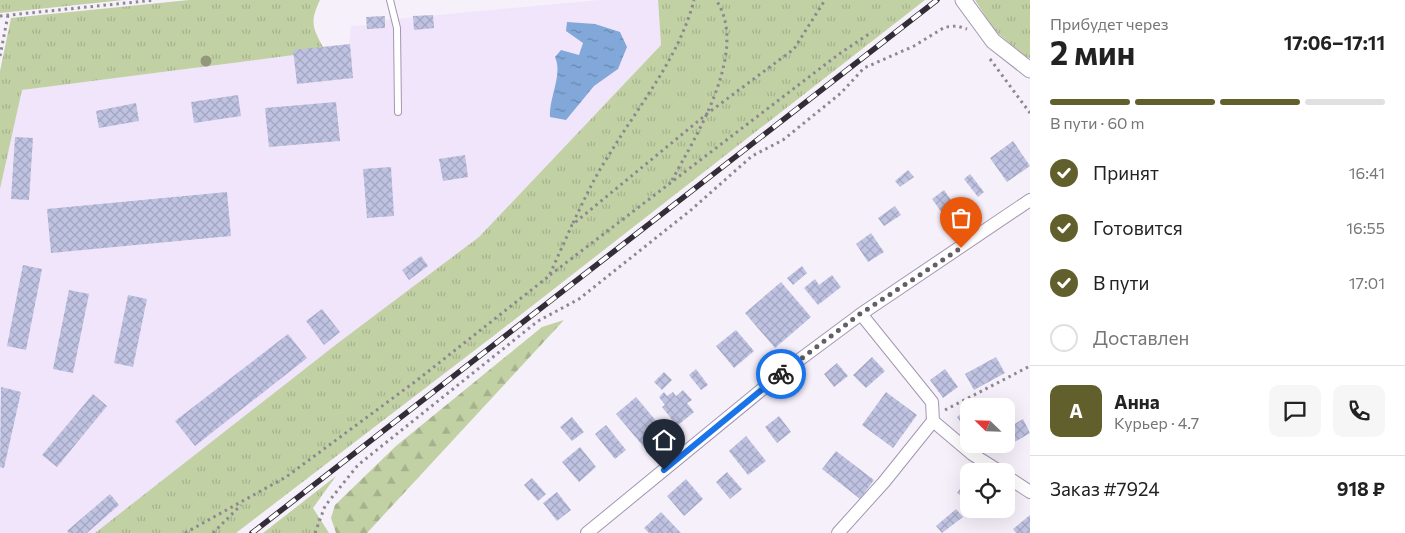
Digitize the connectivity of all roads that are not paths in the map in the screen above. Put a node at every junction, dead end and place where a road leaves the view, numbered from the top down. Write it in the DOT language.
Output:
graph roads {
  1 [pos="390,0"];
  2 [pos="963,0"];
  3 [pos="1030,70"];
  4 [pos="398,112"];
  5 [pos="1030,200"];
  6 [pos="860,314"];
  7 [pos="933,418"];
  8 [pos="986,463"];
  9 [pos="1015,482"];
  10 [pos="1030,492"];
  11 [pos="587,533"];
  12 [pos="838,533"];
  1 -- 4 [label="lane"];
  2 -- 3 [label="street"];
  5 -- 6 [label="street"];
  6 -- 7 [label="street"];
  6 -- 11 [label="street"];
  7 -- 8 [label="street"];
  7 -- 12 [label="street"];
  9 -- 10 [label="street"];
}
